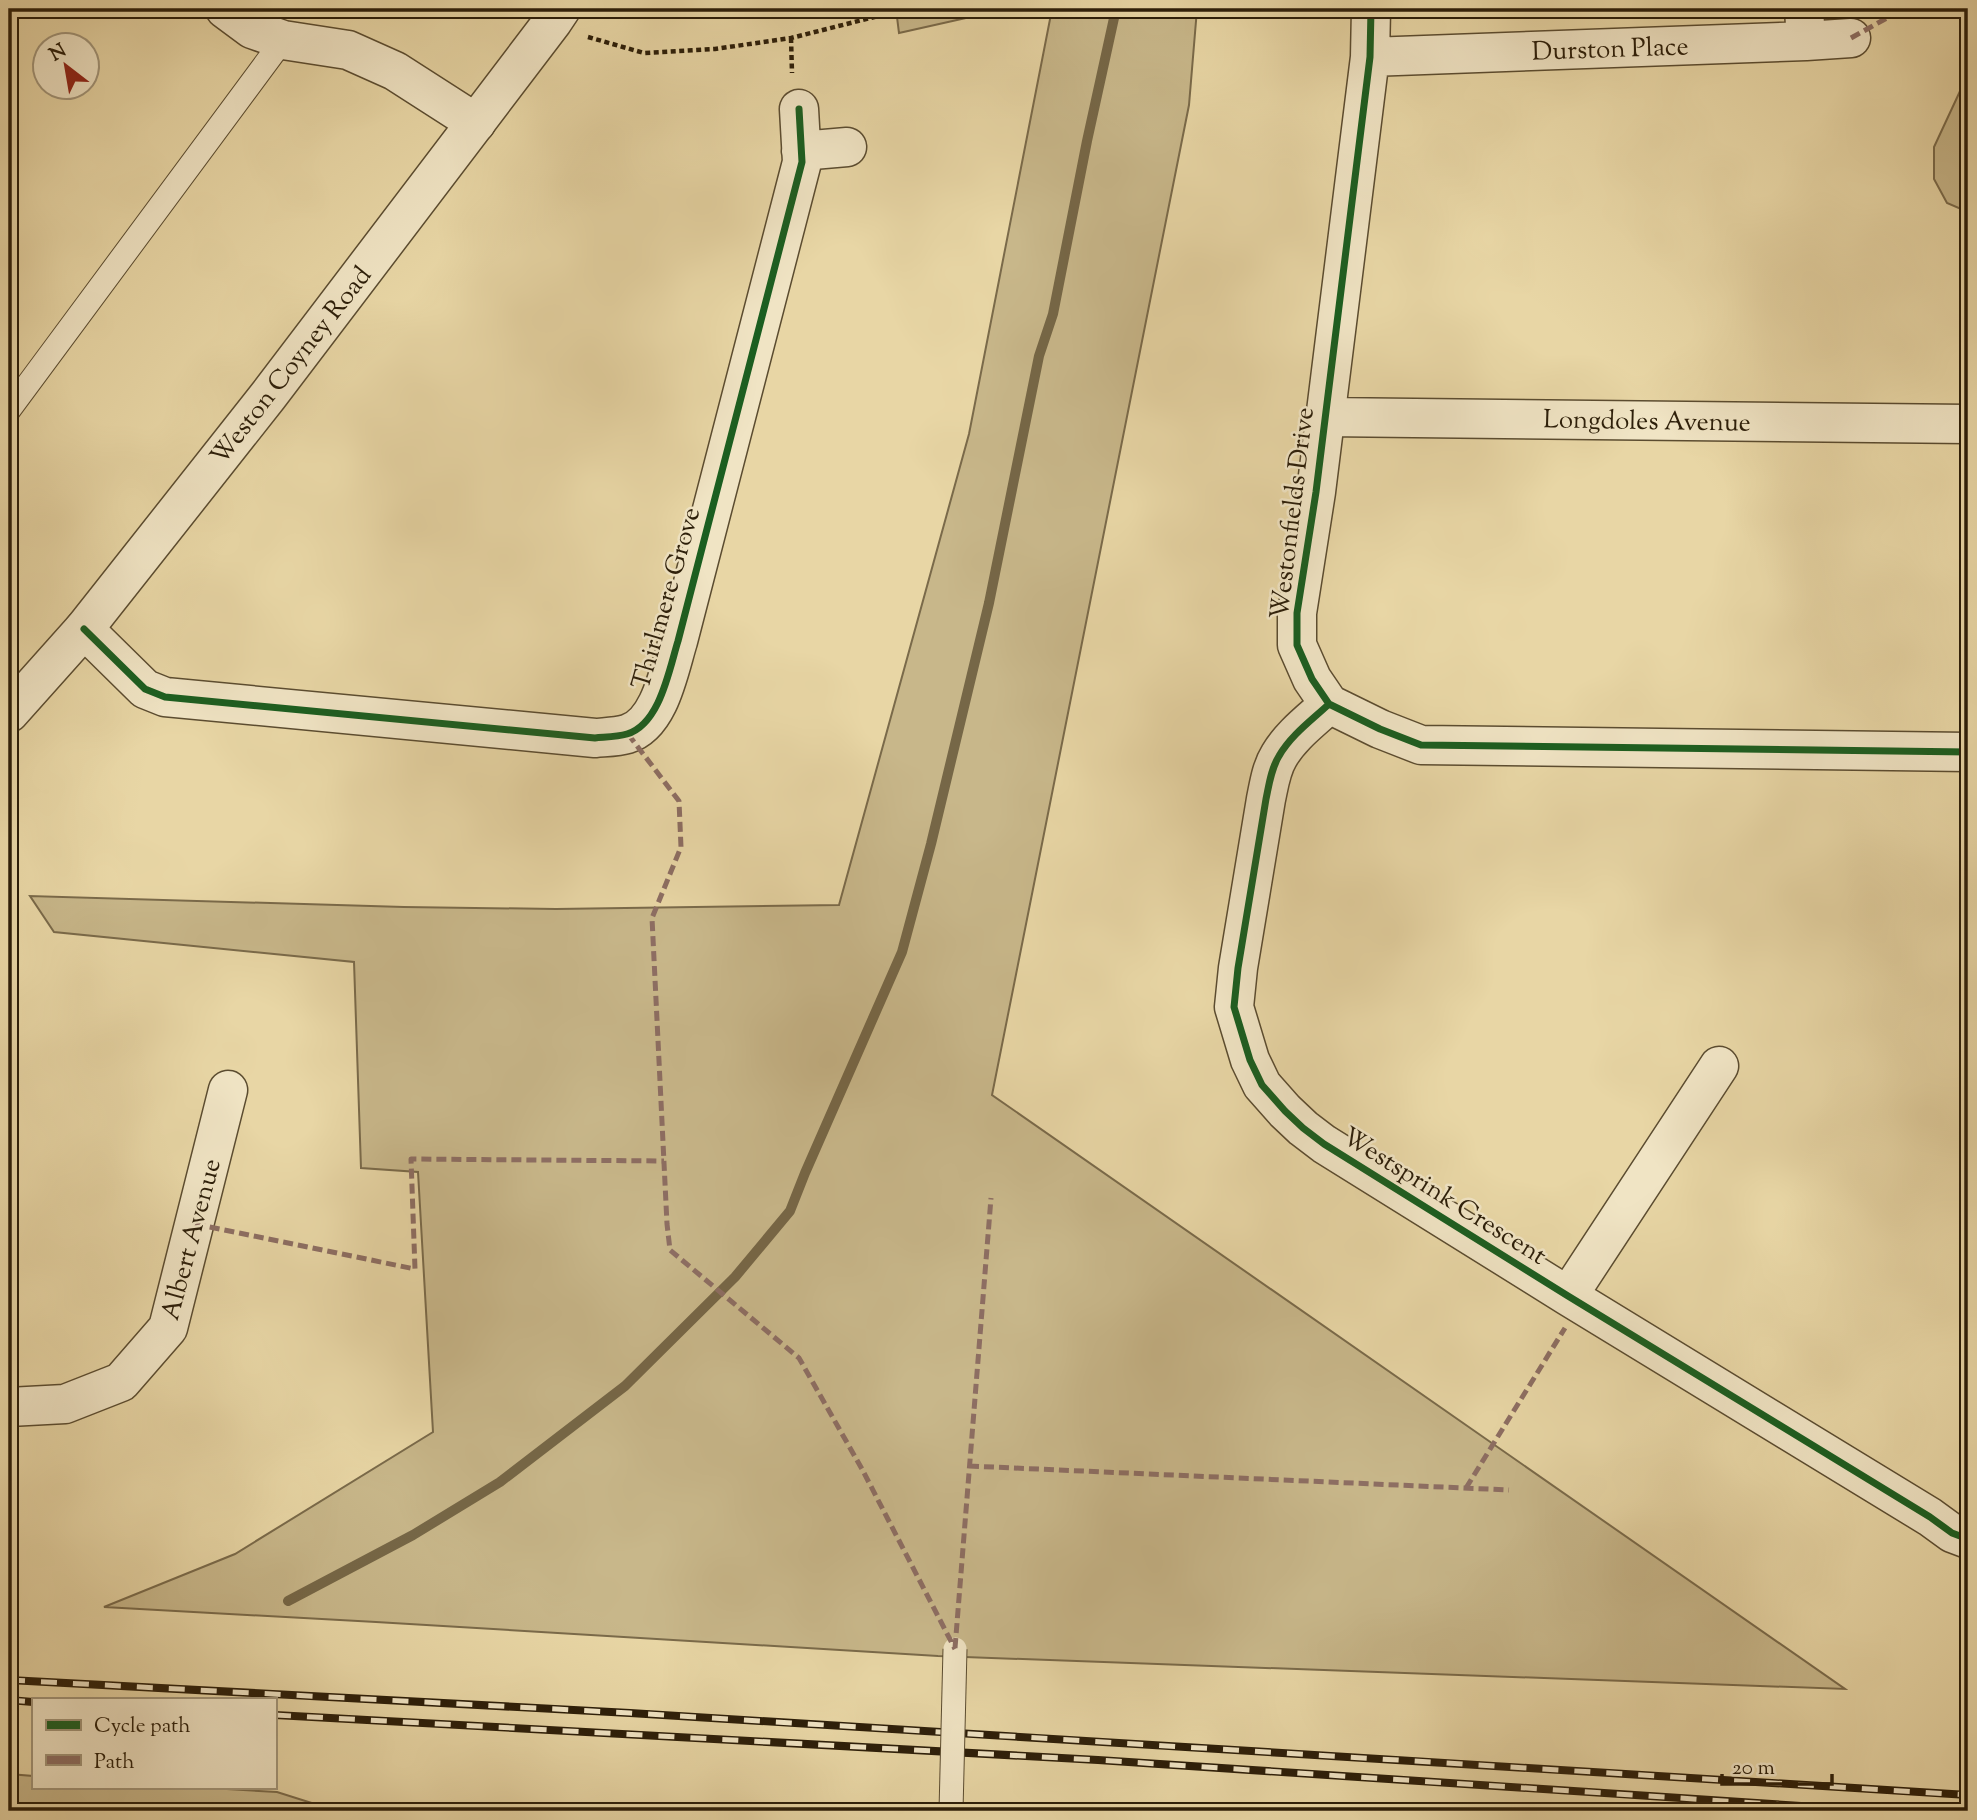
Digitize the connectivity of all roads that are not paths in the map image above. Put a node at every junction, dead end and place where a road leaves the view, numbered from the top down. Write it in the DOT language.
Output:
graph roads {
  1 [pos="225,9"];
  2 [pos="1371,9"];
  3 [pos="557,15"];
  4 [pos="1805,25"];
  5 [pos="1851,38"];
  6 [pos="283,40"];
  7 [pos="1370,57"];
  8 [pos="799,109"];
  9 [pos="476,123"];
  10 [pos="847,147"];
  11 [pos="801,151"];
  12 [pos="9,411"];
  13 [pos="1325,417"];
  14 [pos="1968,424"];
  15 [pos="84,629"];
  16 [pos="1329,704"];
  17 [pos="9,713"];
  18 [pos="1968,752"];
  19 [pos="1719,1066"];
  20 [pos="228,1090"];
  21 [pos="1571,1309"];
  22 [pos="9,1407"];
  23 [pos="1968,1539"];
  24 [pos="955,1649"];
  25 [pos="951,1811"];
  1 -- 6 [label="street"];
  2 -- 7 [label="street, Westonfields Drive"];
  3 -- 9 [label="street, Weston Coyney Road"];
  4 -- 5 [label="street, Durston Place"];
  4 -- 7 [label="street, Durston Place"];
  6 -- 9 [label="street"];
  6 -- 12 [label="lane"];
  7 -- 13 [label="street, Westonfields Drive"];
  8 -- 11 [label="street, Thirlmere Grove"];
  9 -- 15 [label="street, Weston Coyney Road"];
  10 -- 11 [label="street"];
  11 -- 15 [label="street, Thirlmere Grove"];
  13 -- 14 [label="street, Longdoles Avenue"];
  13 -- 16 [label="street, Westonfields Drive"];
  15 -- 17 [label="street, Weston Coyney Road"];
  16 -- 18 [label="street"];
  16 -- 21 [label="street, Westsprink Crescent"];
  19 -- 21 [label="street"];
  20 -- 22 [label="street, Albert Avenue"];
  21 -- 23 [label="street, Westsprink Crescent"];
  24 -- 25 [label="lane, bridge"];
}
